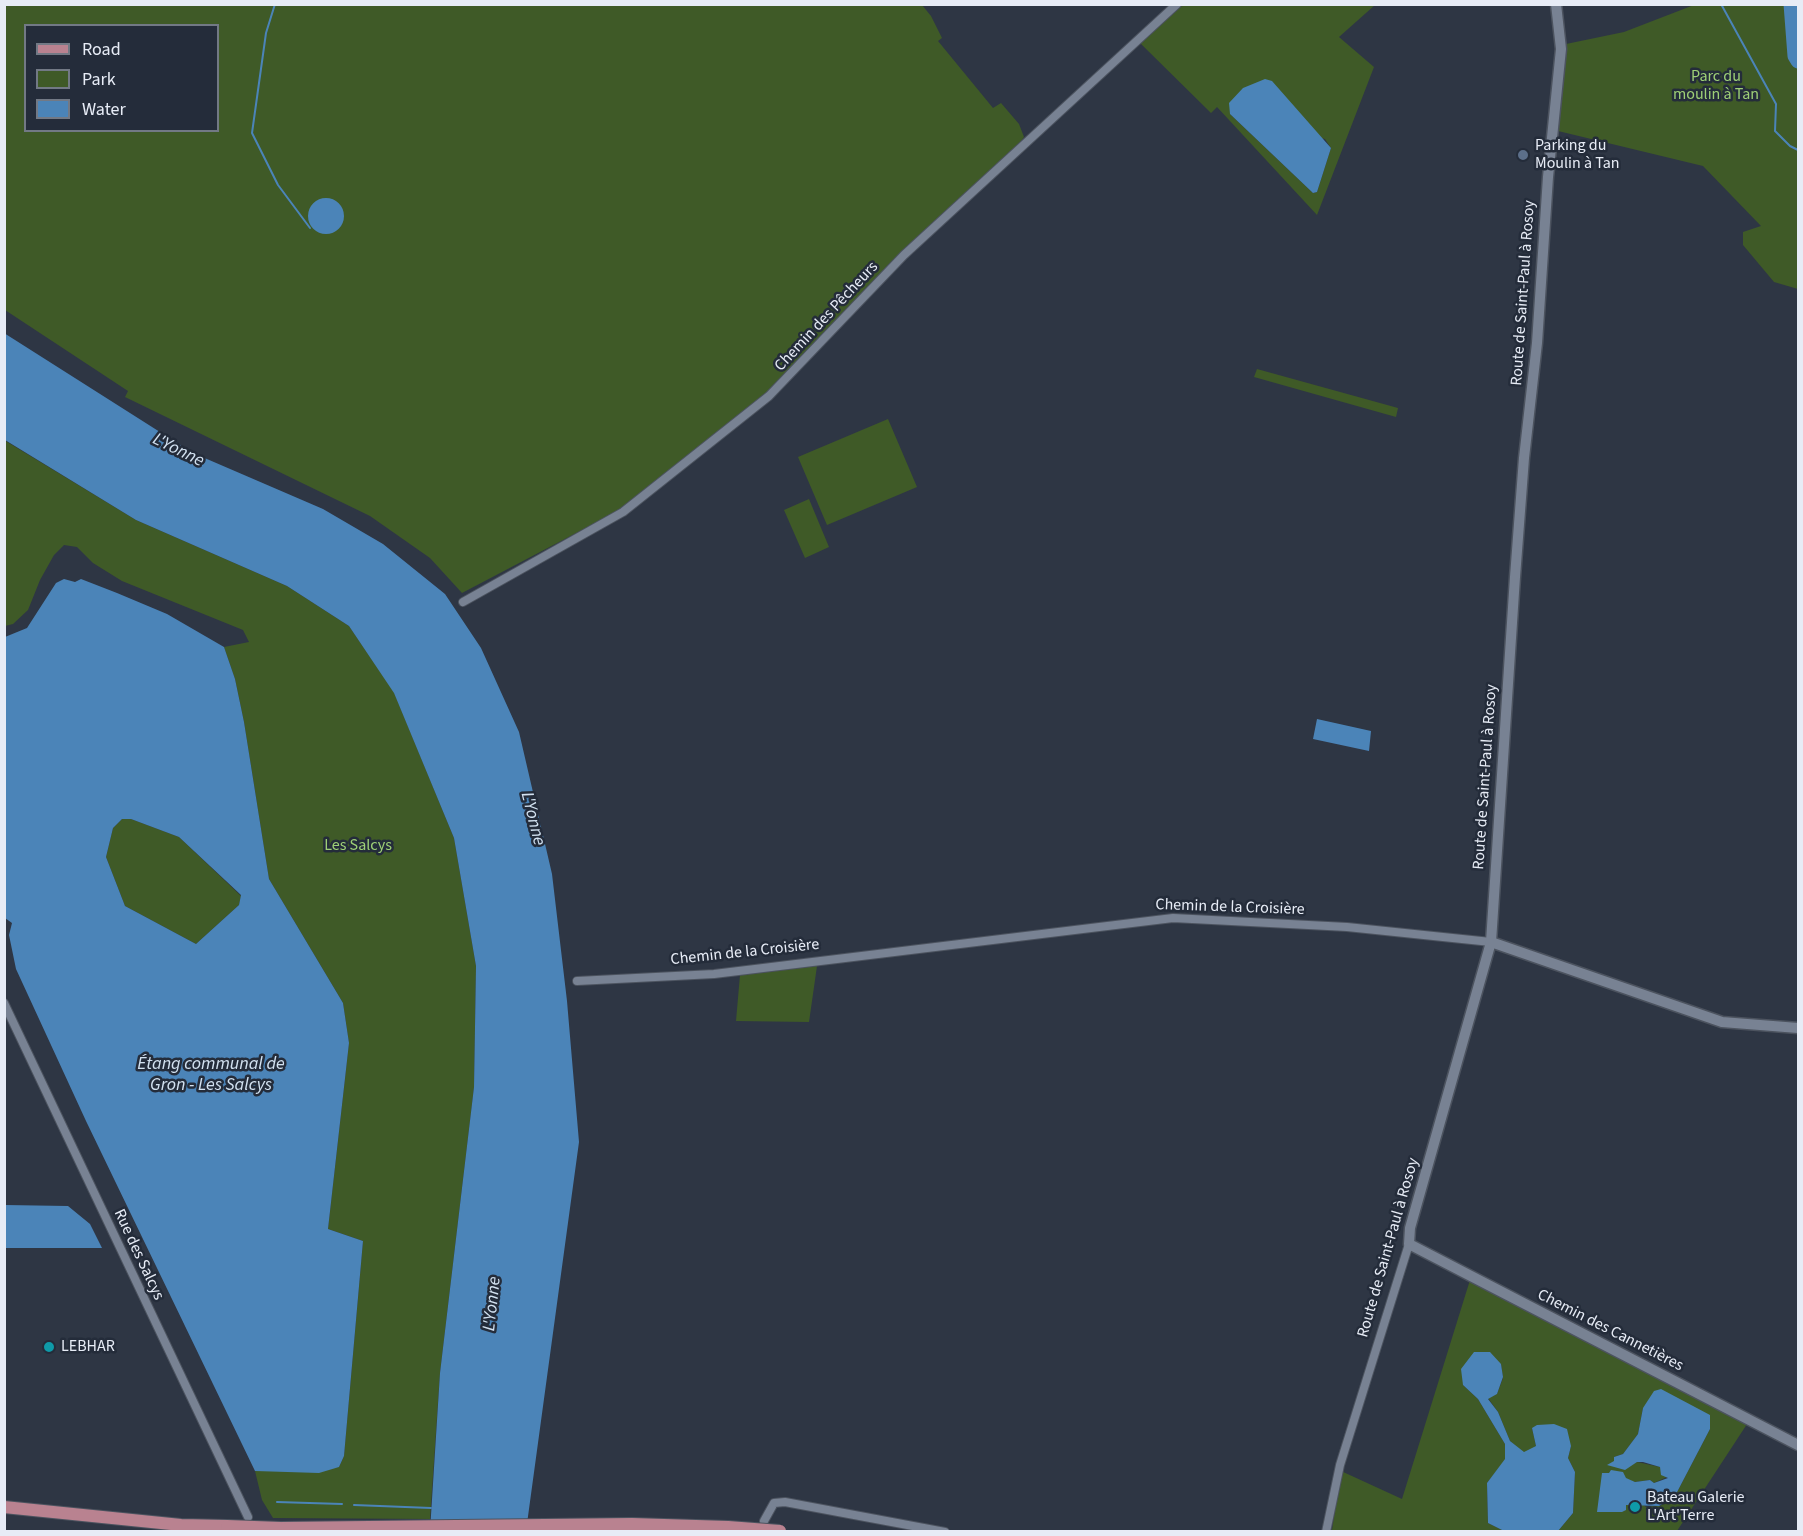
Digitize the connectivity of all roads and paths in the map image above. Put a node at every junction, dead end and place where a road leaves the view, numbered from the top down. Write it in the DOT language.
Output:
graph roads {
  1 [pos="1177,4"];
  2 [pos="1556,4"];
  3 [pos="463,602"];
  4 [pos="1491,942"];
  5 [pos="577,981"];
  6 [pos="4,1003"];
  7 [pos="1798,1028"];
  8 [pos="1409,1244"];
  9 [pos="1798,1445"];
  10 [pos="4,1507"];
  11 [pos="248,1517"];
  12 [pos="764,1521"];
  13 [pos="780,1531"];
  14 [pos="786,1532"];
  15 [pos="945,1532"];
  16 [pos="1326,1532"];
  1 -- 3 [label="street, Chemin des Pêcheurs"];
  2 -- 4 [label="street, Route de Saint-Paul à Rosoy"];
  4 -- 5 [label="street, Chemin de la Croisière"];
  4 -- 7 [label="street, Chemin de la Croisière"];
  4 -- 8 [label="street, Route de Saint-Paul à Rosoy"];
  6 -- 11 [label="street, Rue des Salcys"];
  8 -- 9 [label="street, Chemin des Cannetières"];
  8 -- 16 [label="street, Route de Saint-Paul à Rosoy"];
  10 -- 13 [label="main road, bridge"];
  12 -- 15 [label="street"];
  13 -- 14 [label="main road"];
}
